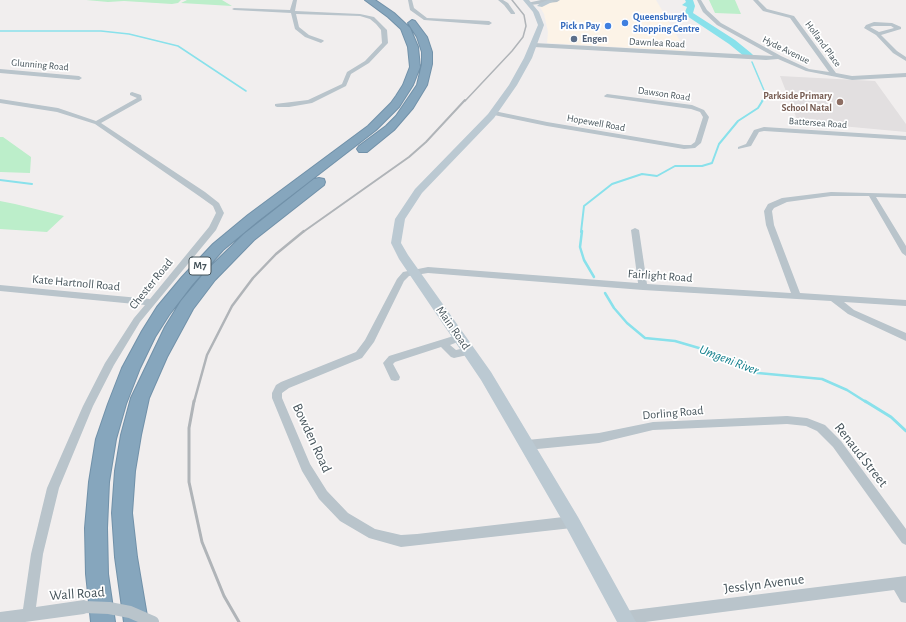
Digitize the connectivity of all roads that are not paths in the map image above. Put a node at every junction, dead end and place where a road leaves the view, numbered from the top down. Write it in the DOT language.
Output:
graph roads {
  1 [pos="295,0"];
  2 [pos="369,0"];
  3 [pos="382,0"];
  4 [pos="410,0"];
  5 [pos="500,0"];
  6 [pos="699,0"];
  7 [pos="755,0"];
  8 [pos="554,1"];
  9 [pos="534,2"];
  10 [pos="234,9"];
  11 [pos="293,12"];
  12 [pos="513,13"];
  13 [pos="490,23"];
  14 [pos="878,34"];
  15 [pos="321,41"];
  16 [pos="535,47"];
  17 [pos="779,57"];
  18 [pos="906,59"];
  19 [pos="0,71"];
  20 [pos="906,75"];
  21 [pos="835,76"];
  22 [pos="79,78"];
  23 [pos="132,94"];
  24 [pos="607,96"];
  25 [pos="0,101"];
  26 [pos="277,105"];
  27 [pos="494,113"];
  28 [pos="97,123"];
  29 [pos="906,138"];
  30 [pos="695,146"];
  31 [pos="740,148"];
  32 [pos="871,194"];
  33 [pos="906,196"];
  34 [pos="636,230"];
  35 [pos="906,253"];
  36 [pos="414,272"];
  37 [pos="643,287"];
  38 [pos="0,288"];
  39 [pos="797,296"];
  40 [pos="832,298"];
  41 [pos="150,302"];
  42 [pos="906,303"];
  43 [pos="906,337"];
  44 [pos="460,338"];
  45 [pos="443,343"];
  46 [pos="469,351"];
  47 [pos="395,377"];
  48 [pos="821,428"];
  49 [pos="527,445"];
  50 [pos="572,522"];
  51 [pos="906,539"];
  52 [pos="901,582"];
  53 [pos="906,597"];
  54 [pos="29,614"];
  55 [pos="0,619"];
  56 [pos="626,620"];
  57 [pos="103,622"];
  58 [pos="136,622"];
  59 [pos="153,622"];
  1 -- 11 [label="street"];
  2 -- 57 [label="highway, M7"];
  3 -- 58 [label="highway, M7"];
  4 -- 13 [label="street"];
  5 -- 12 [label="street"];
  6 -- 17 [label="street, Hyde Avenue"];
  7 -- 21 [label="street, Holland Place"];
  8 -- 9 [label="main road"];
  9 -- 16 [label="main road, Main Road"];
  9 -- 16 [label="main road, Main Road"];
  10 -- 11 [label="street"];
  11 -- 15 [label="street"];
  11 -- 26 [label="street"];
  14 -- 14 [label="street"];
  14 -- 18 [label="street"];
  16 -- 17 [label="street, Dawnlea Road"];
  16 -- 27 [label="main road, Main Road"];
  17 -- 21 [label="street, Hyde Avenue"];
  19 -- 22 [label="street, Glunning Road"];
  20 -- 21 [label="street, Hyde Avenue"];
  23 -- 28 [label="street"];
  24 -- 30 [label="street, Dawson Road"];
  25 -- 28 [label="street, Chester Road"];
  27 -- 30 [label="street, Hopewell Road"];
  27 -- 36 [label="main road, Main Road"];
  28 -- 41 [label="street, Chester Road"];
  29 -- 31 [label="street, Battersea Road"];
  32 -- 33 [label="street"];
  32 -- 35 [label="street"];
  32 -- 39 [label="street"];
  34 -- 37 [label="street"];
  36 -- 37 [label="street, Fairlight Road"];
  36 -- 44 [label="main road, Main Road"];
  36 -- 50 [label="street, Bowden Road"];
  37 -- 39 [label="street, Fairlight Road"];
  38 -- 41 [label="street, Kate Hartnoll Road"];
  39 -- 40 [label="street, Fairlight Road"];
  40 -- 42 [label="street, Fairlight Road"];
  40 -- 43 [label="street"];
  41 -- 54 [label="street, Chester Road"];
  44 -- 45 [label="street"];
  44 -- 46 [label="main road, Main Road"];
  45 -- 46 [label="street"];
  45 -- 47 [label="street"];
  46 -- 49 [label="main road, Main Road"];
  48 -- 49 [label="street, Dorling Road"];
  48 -- 51 [label="street, Renaud Street"];
  49 -- 50 [label="main road, Main Road"];
  50 -- 56 [label="main road, Main Road"];
  52 -- 53 [label="street"];
  52 -- 56 [label="street, Jesslyn Avenue"];
  54 -- 55 [label="street, Wall Road"];
  54 -- 59 [label="street, Wall Road, bridge"];
}
